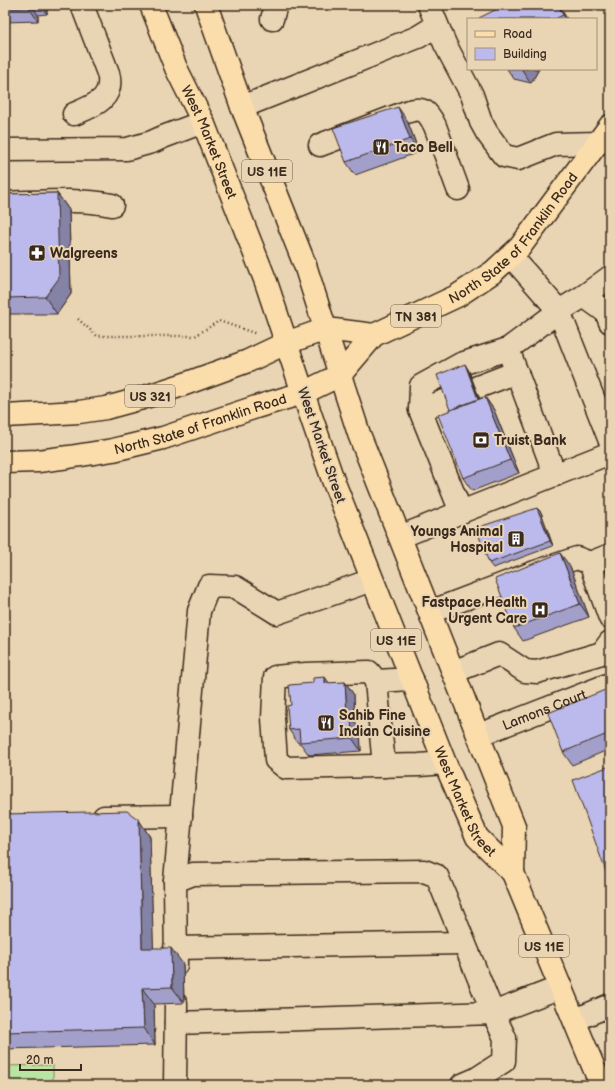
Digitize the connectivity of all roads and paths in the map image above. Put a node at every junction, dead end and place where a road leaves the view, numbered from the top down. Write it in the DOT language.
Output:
graph roads {
  1 [pos="82,5"];
  2 [pos="151,5"];
  3 [pos="206,5"];
  4 [pos="429,5"];
  5 [pos="436,26"];
  6 [pos="242,107"];
  7 [pos="74,114"];
  8 [pos="203,122"];
  9 [pos="604,134"];
  10 [pos="320,145"];
  11 [pos="5,150"];
  12 [pos="458,189"];
  13 [pos="5,203"];
  14 [pos="112,205"];
  15 [pos="511,256"];
  16 [pos="610,277"];
  17 [pos="584,296"];
  18 [pos="559,311"];
  19 [pos="78,319"];
  20 [pos="610,322"];
  21 [pos="326,329"];
  22 [pos="374,335"];
  23 [pos="286,343"];
  24 [pos="508,349"];
  25 [pos="516,372"];
  26 [pos="340,375"];
  27 [pos="475,388"];
  28 [pos="303,393"];
  29 [pos="447,400"];
  30 [pos="420,410"];
  31 [pos="5,416"];
  32 [pos="610,441"];
  33 [pos="610,453"];
  34 [pos="5,462"];
  35 [pos="555,475"];
  36 [pos="461,512"];
  37 [pos="400,537"];
  38 [pos="610,555"];
  39 [pos="590,563"];
  40 [pos="372,580"];
  41 [pos="430,612"];
  42 [pos="610,618"];
  43 [pos="610,642"];
  44 [pos="453,672"];
  45 [pos="412,680"];
  46 [pos="376,681"];
  47 [pos="610,684"];
  48 [pos="479,735"];
  49 [pos="445,763"];
  50 [pos="384,766"];
  51 [pos="181,816"];
  52 [pos="85,817"];
  53 [pos="513,873"];
  54 [pos="175,881"];
  55 [pos="464,943"];
  56 [pos="561,987"];
  57 [pos="610,1005"];
  58 [pos="493,1013"];
  59 [pos="575,1020"];
  60 [pos="599,1084"];
  61 [pos="175,1085"];
  62 [pos="462,1085"];
  1 -- 7 [label="street"];
  2 -- 8 [label="main road, West Market Street / US 11E"];
  3 -- 6 [label="main road, West Market Street / US 11E"];
  4 -- 5 [label="street"];
  5 -- 6 [label="street"];
  5 -- 9 [label="street"];
  6 -- 21 [label="main road, West Market Street / US 11E"];
  8 -- 11 [label="street"];
  8 -- 23 [label="main road, West Market Street / US 11E"];
  9 -- 15 [label="main road, North State of Franklin Road / TN 381"];
  10 -- 12 [label="street"];
  13 -- 14 [label="street"];
  15 -- 18 [label="street"];
  15 -- 22 [label="main road, North State of Franklin Road / TN 381"];
  16 -- 17 [label="street"];
  17 -- 18 [label="street"];
  17 -- 20 [label="street"];
  18 -- 24 [label="street"];
  18 -- 32 [label="street"];
  19 -- 23 [label="path"];
  21 -- 22 [label="main road, TN 381"];
  21 -- 23 [label="main road, TN 381"];
  21 -- 26 [label="main road, West Market Street / US 11E"];
  22 -- 26 [label="main road, North State of Franklin Road"];
  23 -- 28 [label="main road, West Market Street / US 11E"];
  23 -- 31 [label="main road, US 321"];
  24 -- 25 [label="street"];
  24 -- 30 [label="street"];
  25 -- 27 [label="street"];
  25 -- 35 [label="street"];
  26 -- 28 [label="main road, North State of Franklin Road"];
  26 -- 37 [label="main road, West Market Street / US 11E"];
  28 -- 34 [label="main road, North State of Franklin Road"];
  28 -- 40 [label="main road, West Market Street / US 11E"];
  29 -- 30 [label="street"];
  30 -- 36 [label="street"];
  33 -- 35 [label="street"];
  35 -- 36 [label="street"];
  36 -- 37 [label="street"];
  37 -- 41 [label="main road, West Market Street / US 11E"];
  38 -- 39 [label="street"];
  39 -- 41 [label="street"];
  39 -- 42 [label="street"];
  40 -- 45 [label="main road, West Market Street / US 11E"];
  40 -- 51 [label="street"];
  41 -- 44 [label="main road, West Market Street / US 11E"];
  43 -- 44 [label="street"];
  44 -- 48 [label="main road, West Market Street / US 11E"];
  45 -- 46 [label="street"];
  45 -- 49 [label="main road, West Market Street / US 11E"];
  46 -- 50 [label="street"];
  46 -- 50 [label="street"];
  47 -- 48 [label="street, Lamons Court"];
  48 -- 53 [label="main road, West Market Street / US 11E"];
  49 -- 50 [label="street"];
  49 -- 53 [label="main road, West Market Street / US 11E"];
  51 -- 52 [label="street"];
  51 -- 54 [label="street"];
  53 -- 56 [label="main road, West Market Street / US 11E"];
  54 -- 55 [label="street"];
  54 -- 55 [label="street"];
  55 -- 58 [label="street"];
  56 -- 58 [label="street"];
  56 -- 59 [label="main road, West Market Street / US 11E"];
  57 -- 59 [label="street"];
  58 -- 61 [label="street"];
  58 -- 62 [label="street"];
  59 -- 60 [label="main road, West Market Street / US 11E"];
}
